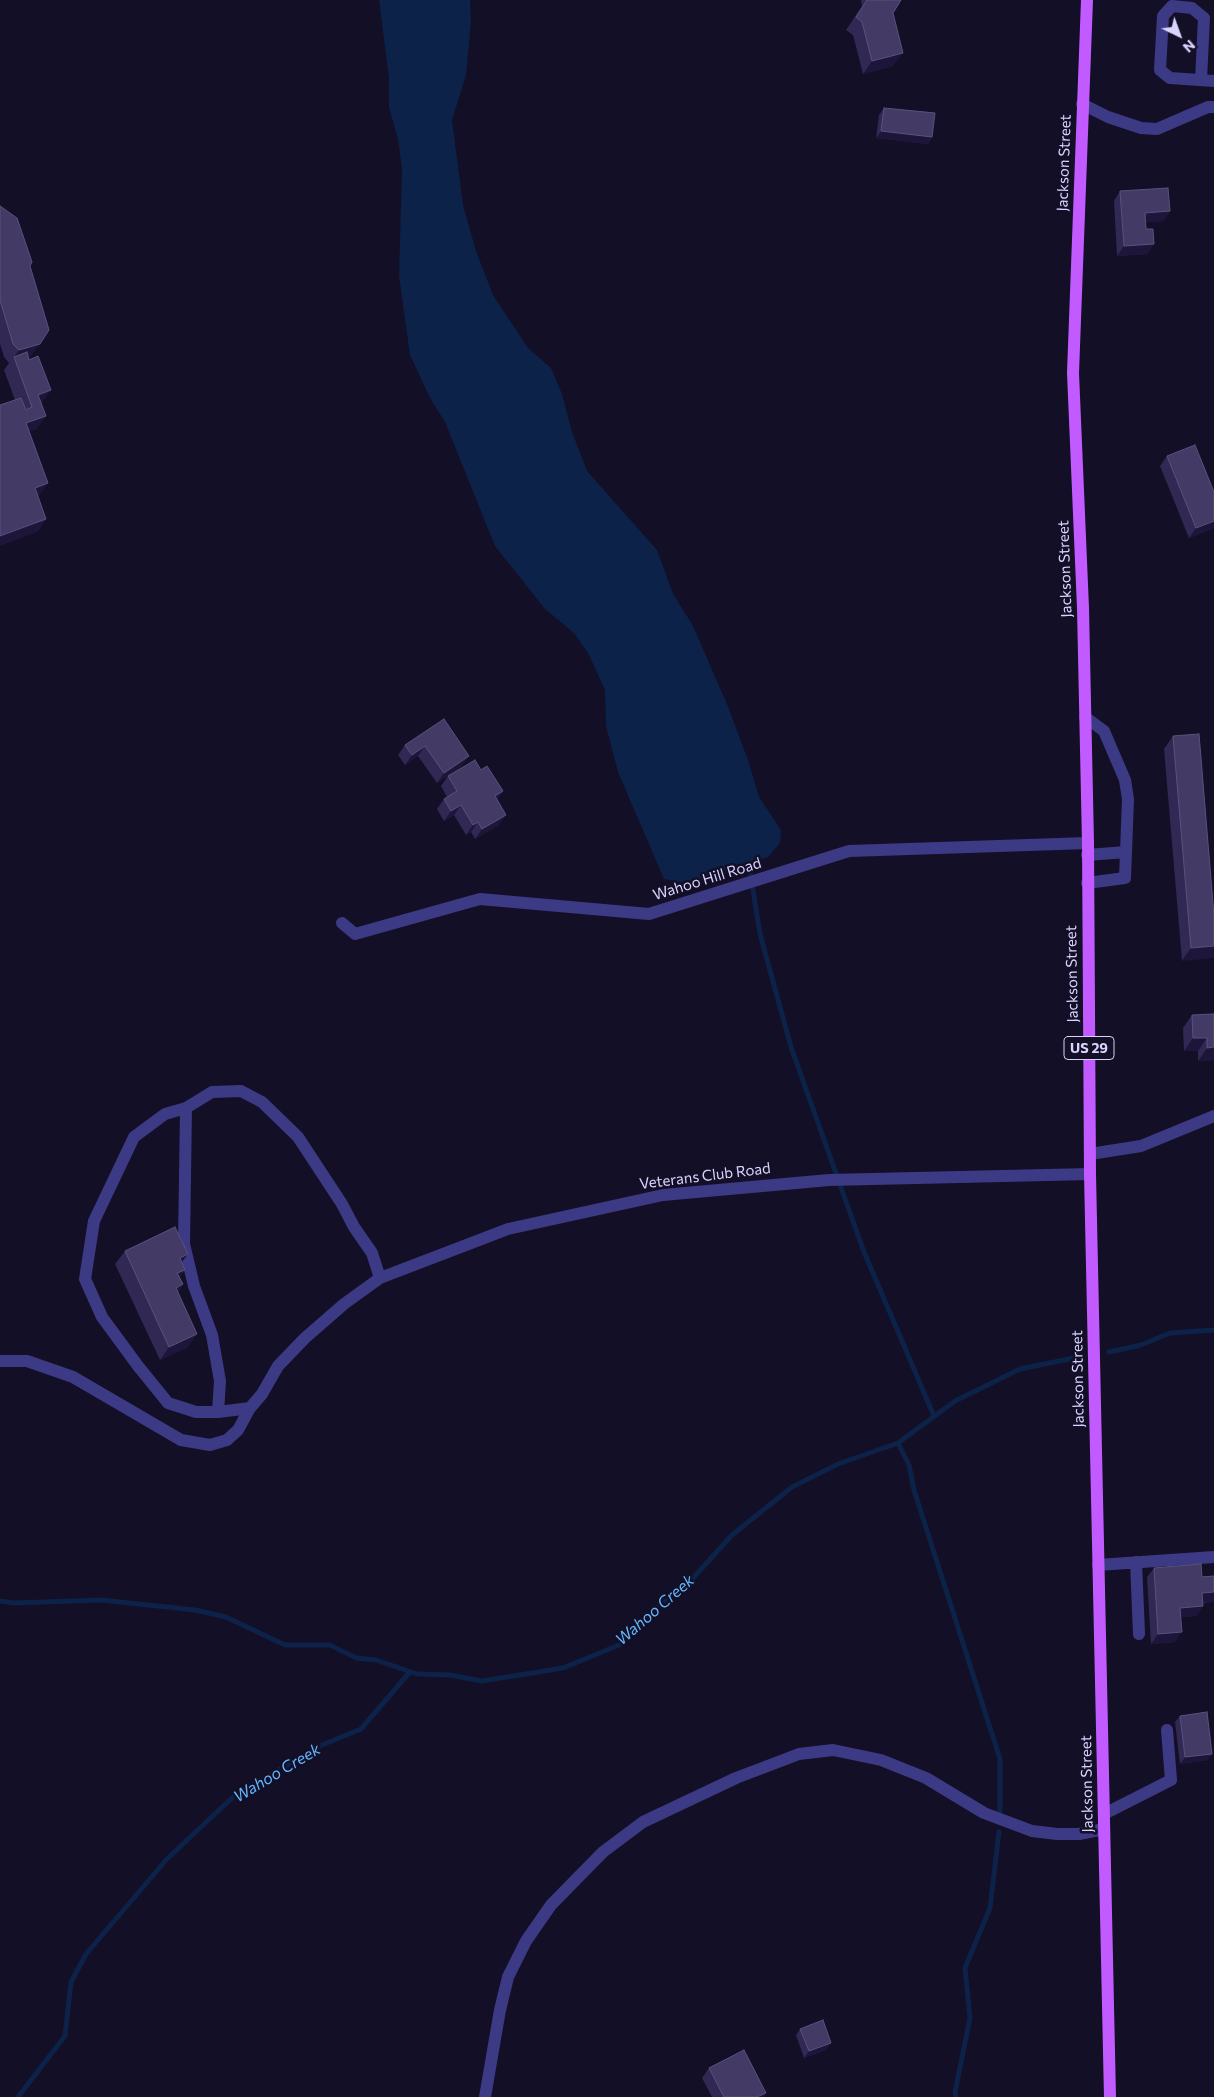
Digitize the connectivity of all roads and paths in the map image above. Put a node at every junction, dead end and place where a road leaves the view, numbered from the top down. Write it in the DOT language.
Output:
graph roads {
  1 [pos="1087,0"];
  2 [pos="1208,80"];
  3 [pos="1082,104"];
  4 [pos="1214,107"];
  5 [pos="1086,717"];
  6 [pos="1088,849"];
  7 [pos="1126,852"];
  8 [pos="1087,883"];
  9 [pos="342,923"];
  10 [pos="186,1108"];
  11 [pos="1214,1116"];
  12 [pos="1090,1154"];
  13 [pos="1090,1174"];
  14 [pos="380,1278"];
  15 [pos="0,1362"];
  16 [pos="250,1408"];
  17 [pos="218,1412"];
  18 [pos="1214,1557"];
  19 [pos="1136,1562"];
  20 [pos="1098,1565"];
  21 [pos="1139,1634"];
  22 [pos="1167,1730"];
  23 [pos="1104,1814"];
  24 [pos="1104,1829"];
  25 [pos="486,2097"];
  26 [pos="1110,2097"];
  1 -- 3 [label="main road, Jackson Street / US 29"];
  2 -- 2 [label="lane"];
  3 -- 4 [label="lane"];
  3 -- 5 [label="main road, Jackson Street / US 29"];
  5 -- 6 [label="main road, Jackson Street / US 29"];
  5 -- 7 [label="lane"];
  6 -- 7 [label="lane"];
  6 -- 8 [label="main road, Jackson Street / US 29"];
  6 -- 9 [label="lane, Wahoo Hill Road"];
  7 -- 8 [label="lane"];
  8 -- 12 [label="main road, Jackson Street / US 29"];
  10 -- 14 [label="lane"];
  10 -- 17 [label="lane"];
  10 -- 17 [label="lane"];
  11 -- 12 [label="lane"];
  12 -- 13 [label="main road, Jackson Street / US 29"];
  13 -- 14 [label="lane, Veterans Club Road"];
  13 -- 20 [label="main road, Jackson Street / US 29"];
  14 -- 16 [label="lane, Veterans Club Road"];
  15 -- 16 [label="lane, Veterans Club Road"];
  16 -- 17 [label="lane"];
  18 -- 19 [label="lane"];
  19 -- 20 [label="lane"];
  19 -- 21 [label="lane"];
  20 -- 23 [label="main road, Jackson Street / US 29"];
  22 -- 23 [label="lane"];
  23 -- 24 [label="main road, Jackson Street / US 29"];
  24 -- 25 [label="lane"];
  24 -- 26 [label="main road, Jackson Street / US 29"];
}
